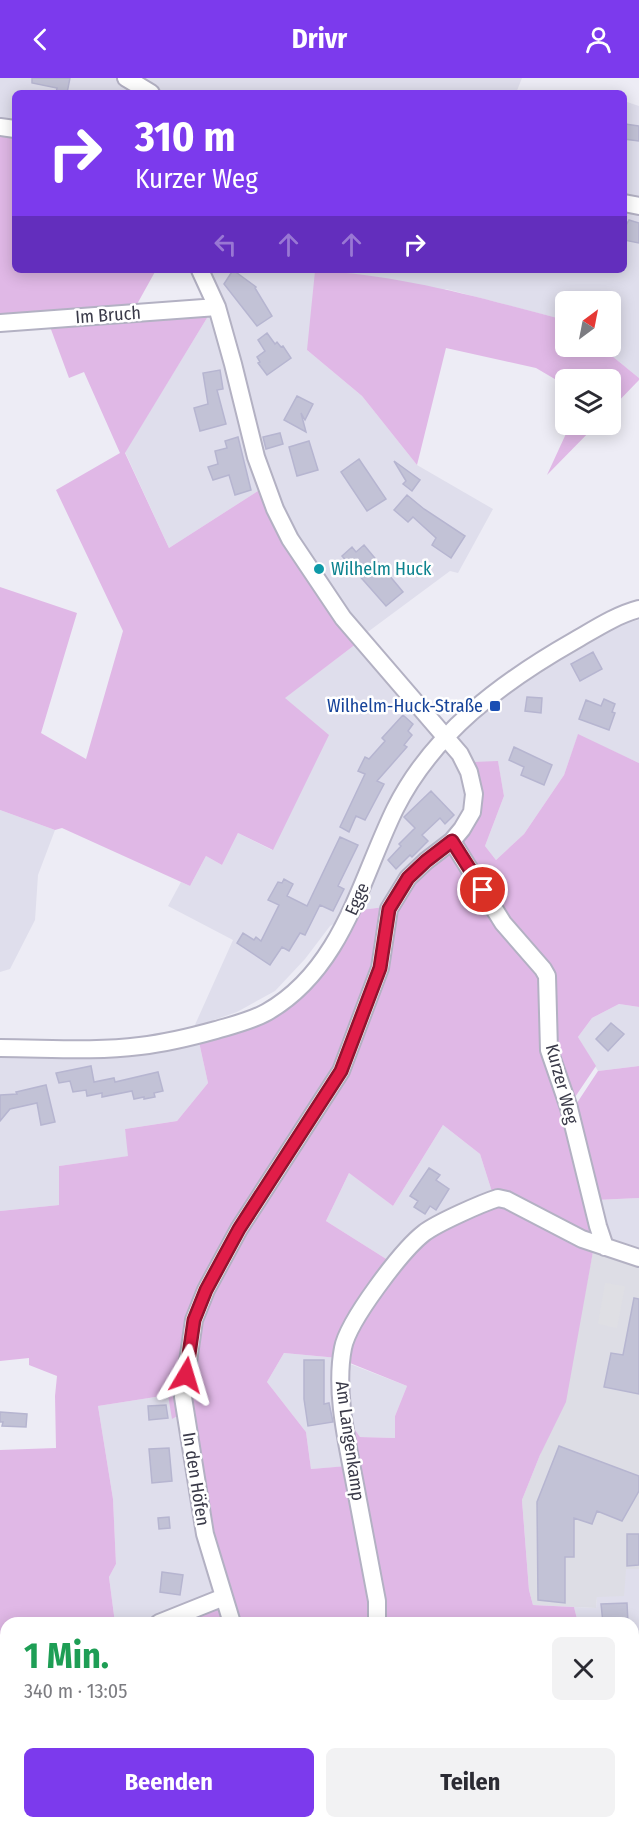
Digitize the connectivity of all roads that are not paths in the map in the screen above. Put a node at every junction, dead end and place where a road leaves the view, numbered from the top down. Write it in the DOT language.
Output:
graph roads {
  1 [pos="126,78"];
  2 [pos="146,90"];
  3 [pos="201,273"];
  4 [pos="217,307"];
  5 [pos="0,323"];
  6 [pos="639,609"];
  7 [pos="446,736"];
  8 [pos="452,841"];
  9 [pos="0,1048"];
  10 [pos="605,1247"];
  11 [pos="639,1258"];
  12 [pos="224,1597"];
  13 [pos="174,1617"];
  14 [pos="230,1617"];
  15 [pos="378,1617"];
  1 -- 2 [label="street"];
  3 -- 4 [label="street"];
  4 -- 5 [label="street, Im Bruch"];
  4 -- 7 [label="street"];
  6 -- 7 [label="street, Egge"];
  7 -- 8 [label="street, In den Höfen"];
  7 -- 9 [label="street, Egge"];
  8 -- 10 [label="street, Kurzer Weg"];
  8 -- 12 [label="street, In den Höfen"];
  10 -- 11 [label="street"];
  10 -- 15 [label="street, Am Langenkamp"];
  12 -- 13 [label="street"];
  12 -- 14 [label="street, In den Höfen"];
}
